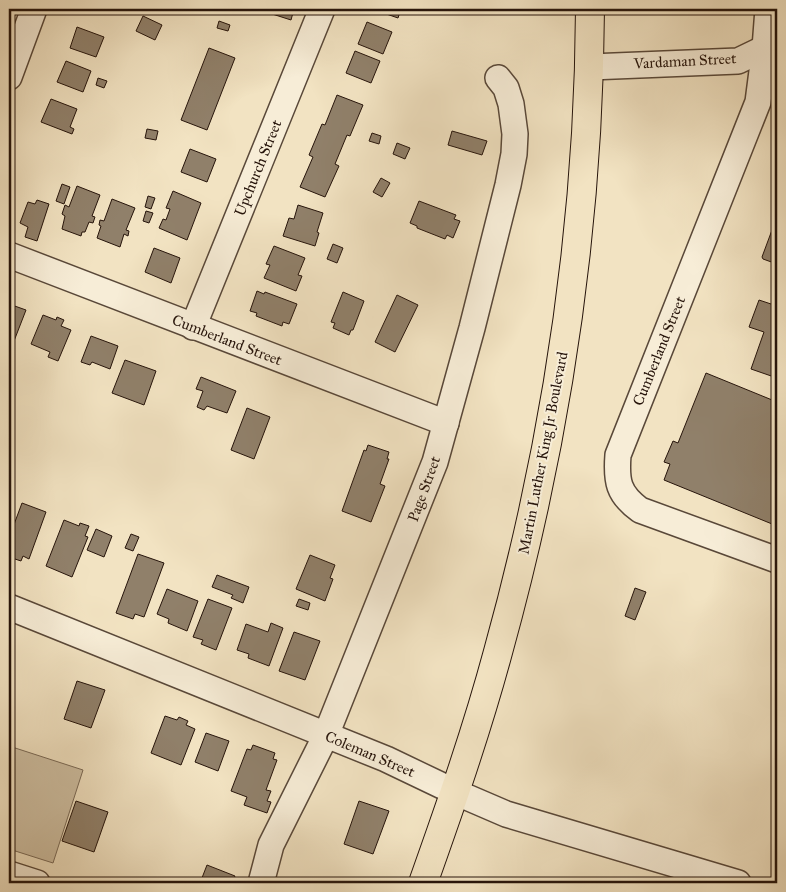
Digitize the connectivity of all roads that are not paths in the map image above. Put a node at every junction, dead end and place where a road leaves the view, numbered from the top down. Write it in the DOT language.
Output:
graph roads {
  1 [pos="34,9"];
  2 [pos="322,9"];
  3 [pos="590,9"];
  4 [pos="768,9"];
  5 [pos="771,48"];
  6 [pos="590,66"];
  7 [pos="9,77"];
  8 [pos="498,78"];
  9 [pos="9,255"];
  10 [pos="193,327"];
  11 [pos="446,424"];
  12 [pos="777,560"];
  13 [pos="9,607"];
  14 [pos="326,735"];
  15 [pos="455,792"];
  16 [pos="9,874"];
  17 [pos="36,883"];
  18 [pos="261,883"];
  19 [pos="423,883"];
  20 [pos="738,883"];
  1 -- 7 [label="street"];
  2 -- 10 [label="street, Upchurch Street"];
  3 -- 6 [label="main road, Martin Luther King Jr Boulevard"];
  4 -- 5 [label="street, Cumberland Street"];
  5 -- 6 [label="street, Vardaman Street"];
  5 -- 12 [label="street, Cumberland Street"];
  6 -- 15 [label="main road, Martin Luther King Jr Boulevard"];
  8 -- 11 [label="street, Page Street"];
  9 -- 10 [label="street, Cumberland Street"];
  10 -- 11 [label="street, Cumberland Street"];
  11 -- 14 [label="street, Page Street"];
  13 -- 14 [label="street, Coleman Street"];
  14 -- 15 [label="street, Coleman Street"];
  14 -- 18 [label="street, Page Street"];
  15 -- 19 [label="main road, Martin Luther King Jr Boulevard"];
  15 -- 20 [label="street, Coleman Street"];
  16 -- 17 [label="street"];
}
